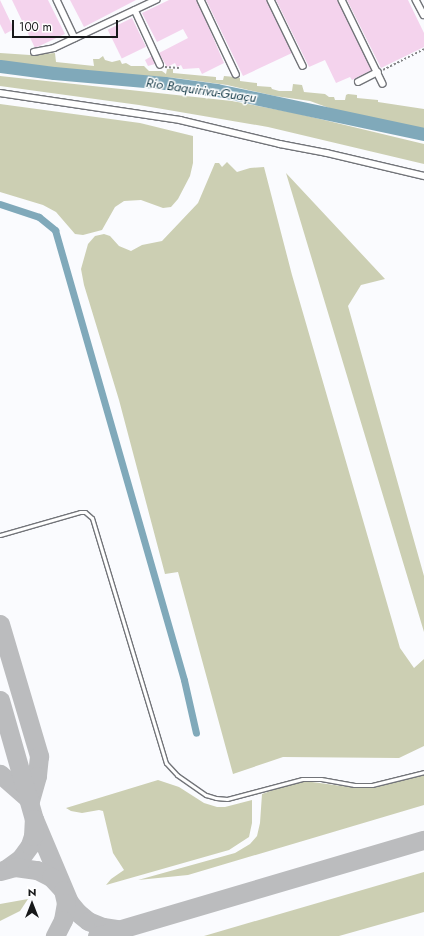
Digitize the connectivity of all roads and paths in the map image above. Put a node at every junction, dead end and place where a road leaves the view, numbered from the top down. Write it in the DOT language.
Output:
graph roads {
  1 [pos="57,0"];
  2 [pos="156,0"];
  3 [pos="202,0"];
  4 [pos="271,0"];
  5 [pos="342,0"];
  6 [pos="416,0"];
  7 [pos="135,10"];
  8 [pos="424,15"];
  9 [pos="75,38"];
  10 [pos="424,49"];
  11 [pos="34,52"];
  12 [pos="160,64"];
  13 [pos="303,66"];
  14 [pos="179,68"];
  15 [pos="378,72"];
  16 [pos="236,74"];
  17 [pos="358,82"];
  18 [pos="383,84"];
  19 [pos="0,93"];
  20 [pos="424,176"];
  21 [pos="0,535"];
  22 [pos="424,772"];
  1 -- 9 [label="street"];
  2 -- 7 [label="street"];
  3 -- 16 [label="street"];
  4 -- 13 [label="street"];
  5 -- 15 [label="street"];
  6 -- 8 [label="street"];
  7 -- 9 [label="street"];
  7 -- 12 [label="street"];
  9 -- 11 [label="street"];
  10 -- 15 [label="path"];
  12 -- 14 [label="path"];
  15 -- 17 [label="street"];
  15 -- 18 [label="street"];
  19 -- 20 [label="street"];
  21 -- 22 [label="lane"];
}
